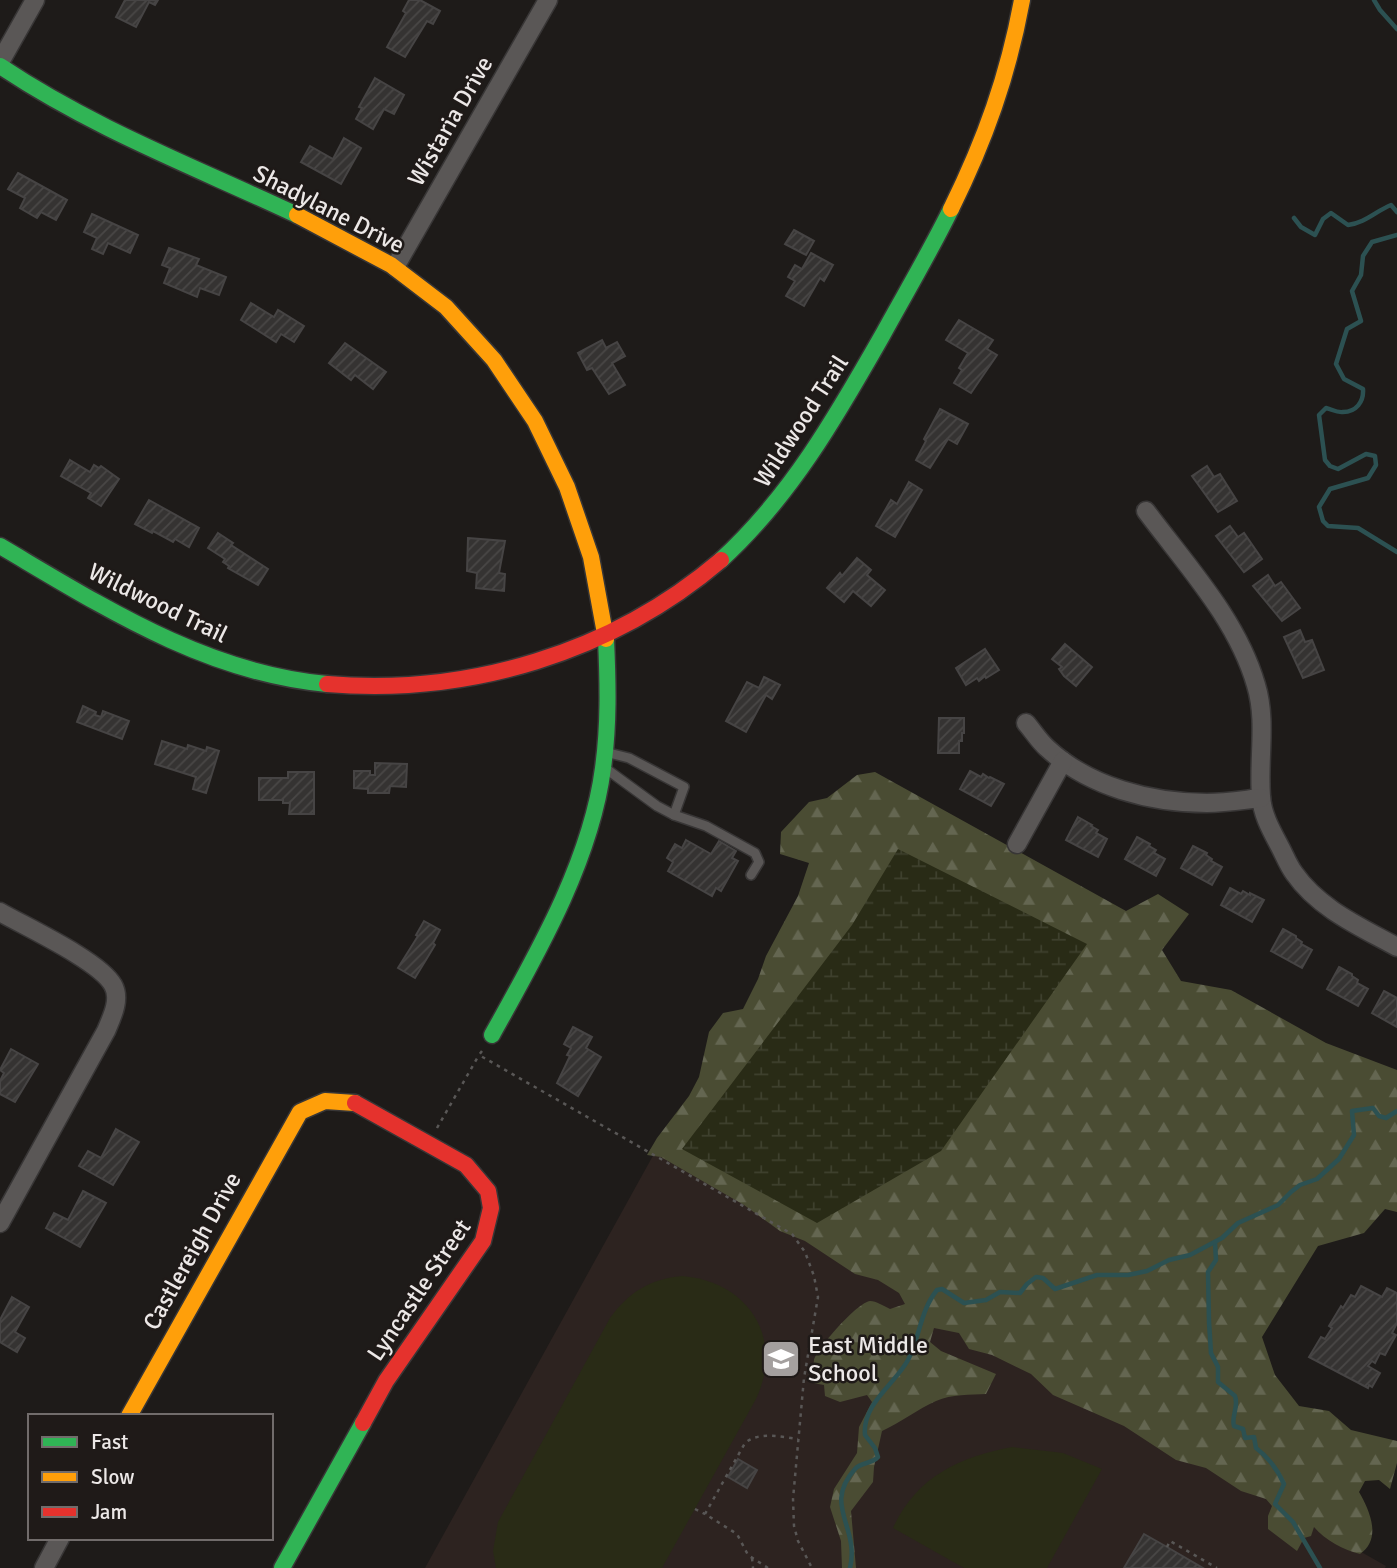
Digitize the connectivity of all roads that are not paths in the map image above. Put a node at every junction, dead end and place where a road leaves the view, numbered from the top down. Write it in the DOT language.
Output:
graph roads {
  1 [pos="35,0"];
  2 [pos="548,0"];
  3 [pos="1022,0"];
  4 [pos="0,64"];
  5 [pos="395,267"];
  6 [pos="1146,511"];
  7 [pos="0,547"];
  8 [pos="607,634"];
  9 [pos="1026,723"];
  10 [pos="604,760"];
  11 [pos="1063,761"];
  12 [pos="1261,798"];
  13 [pos="674,816"];
  14 [pos="1017,844"];
  15 [pos="751,875"];
  16 [pos="0,912"];
  17 [pos="1397,947"];
  18 [pos="492,1035"];
  19 [pos="300,1112"];
  20 [pos="0,1223"];
  21 [pos="130,1414"];
  22 [pos="59,1540"];
  23 [pos="44,1568"];
  24 [pos="282,1568"];
  1 -- 4 [label="street"];
  2 -- 5 [label="street, Wistaria Drive"];
  3 -- 8 [label="street, Wildwood Trail"];
  4 -- 5 [label="street, Shadylane Drive"];
  5 -- 8 [label="street, Shadylane Drive"];
  6 -- 12 [label="street"];
  7 -- 8 [label="street, Wildwood Trail"];
  8 -- 10 [label="street, Shadylane Drive"];
  9 -- 11 [label="street"];
  10 -- 13 [label="lane"];
  10 -- 13 [label="lane"];
  10 -- 18 [label="street, Shadylane Drive"];
  11 -- 12 [label="street"];
  11 -- 14 [label="street"];
  12 -- 17 [label="street"];
  13 -- 15 [label="lane"];
  16 -- 20 [label="street"];
  19 -- 21 [label="street, Castlereigh Drive"];
  19 -- 24 [label="street, Lyncastle Street"];
  22 -- 23 [label="street"];
}
